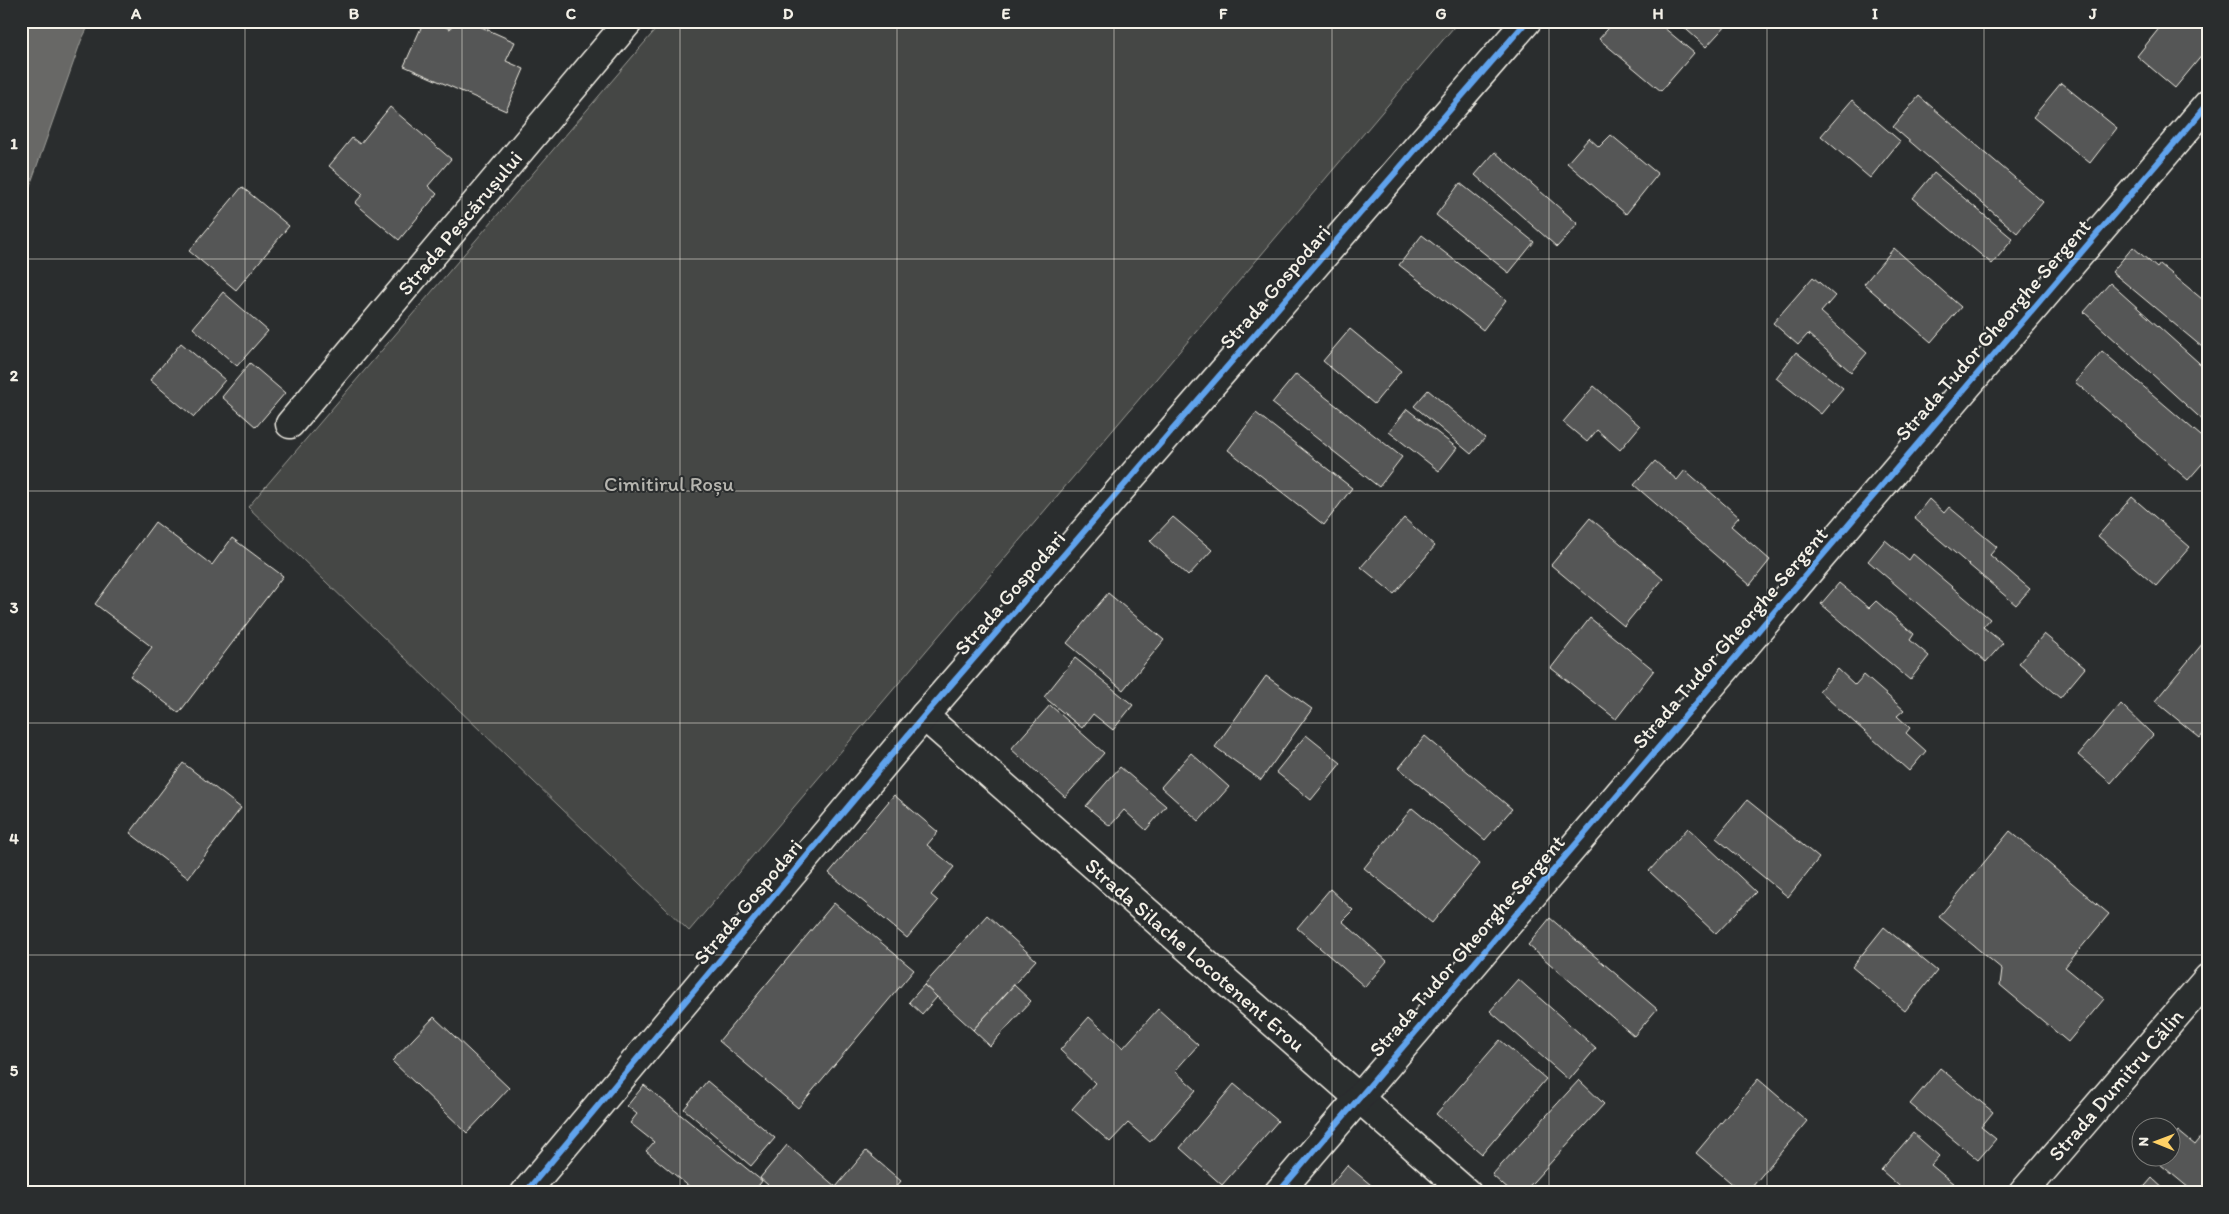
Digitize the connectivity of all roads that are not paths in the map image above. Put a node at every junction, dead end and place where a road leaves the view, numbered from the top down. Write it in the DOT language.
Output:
graph roads {
  1 [pos="629,21"];
  2 [pos="1527,21"];
  3 [pos="2208,104"];
  4 [pos="290,424"];
  5 [pos="924,716"];
  6 [pos="2208,978"];
  7 [pos="1359,1098"];
  8 [pos="525,1193"];
  9 [pos="1278,1193"];
  10 [pos="1467,1193"];
  11 [pos="2024,1193"];
  1 -- 4 [label="street, Strada Pescărușului"];
  2 -- 5 [label="street, Strada Gospodari"];
  3 -- 7 [label="street, Strada Tudor Gheorghe Sergent"];
  5 -- 7 [label="street, Strada Silache Locotenent Erou"];
  5 -- 8 [label="street, Strada Gospodari"];
  6 -- 11 [label="street, Strada Dumitru Călin"];
  7 -- 9 [label="street, Strada Tudor Gheorghe Sergent"];
  7 -- 10 [label="street, Strada Silache Locotenent Erou"];
}
